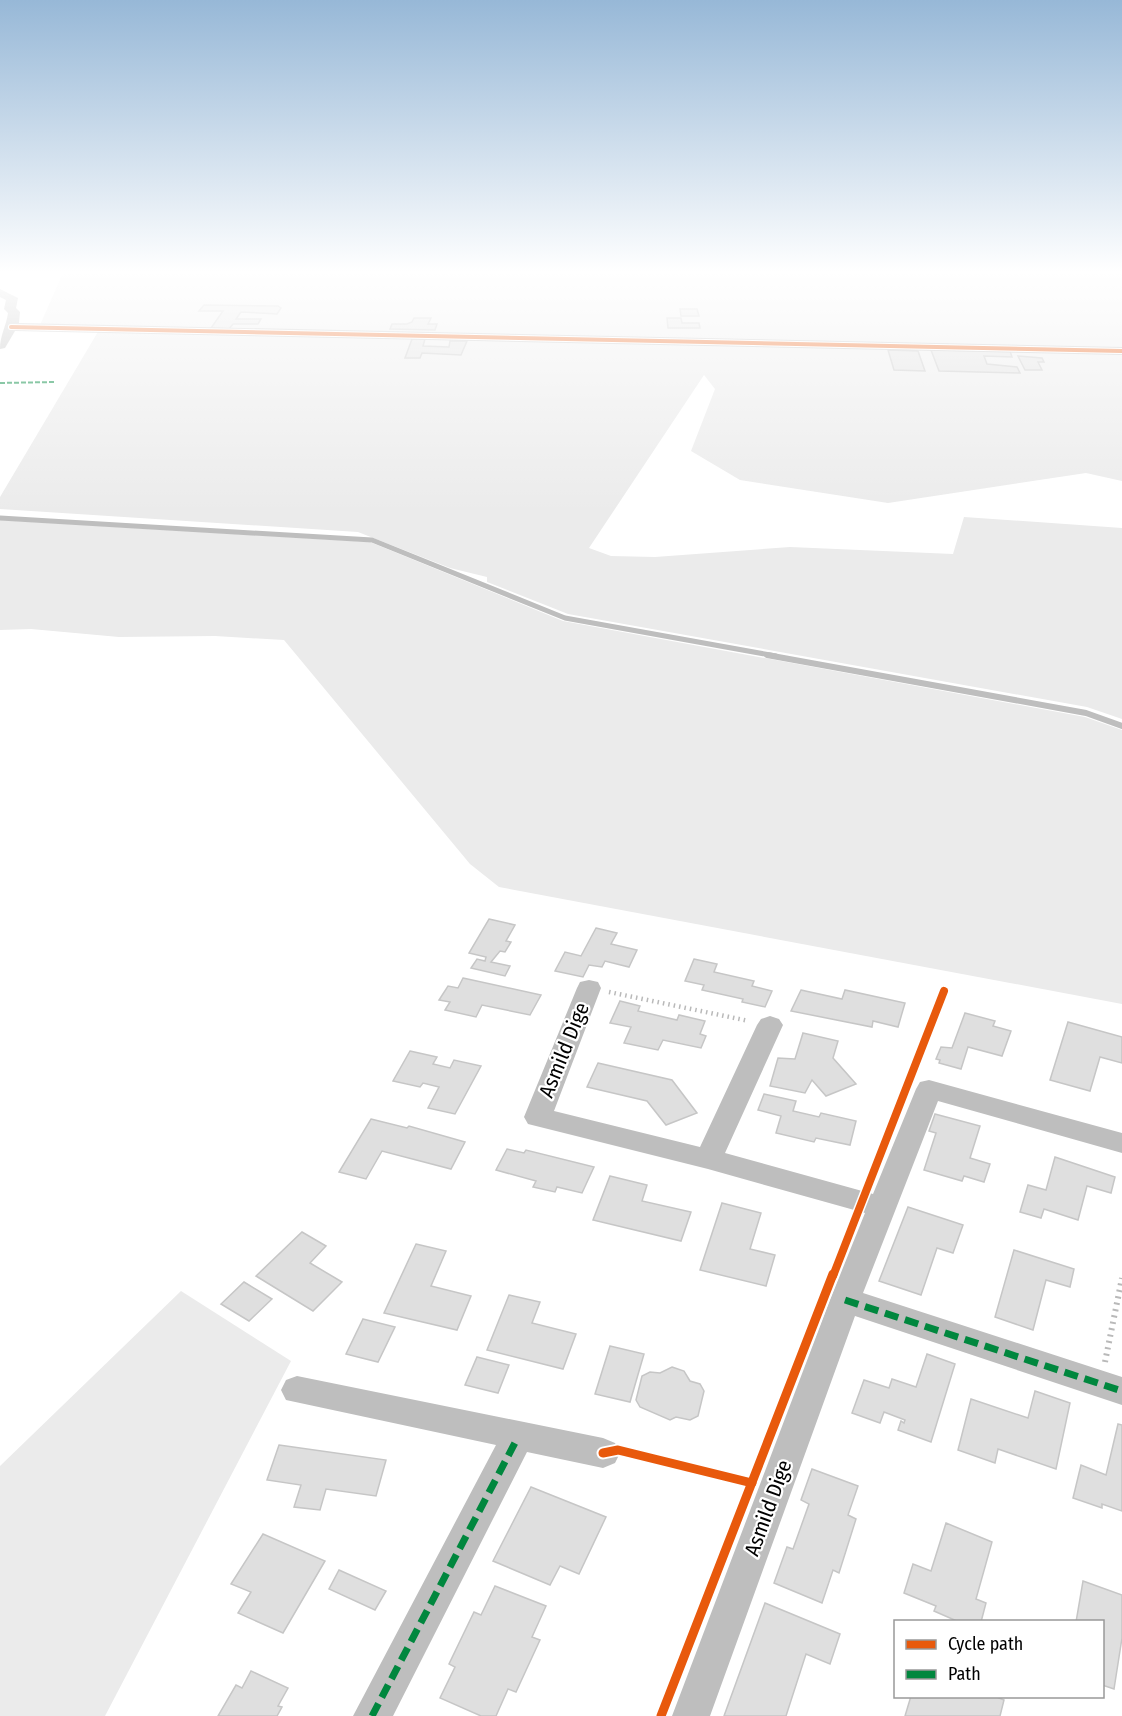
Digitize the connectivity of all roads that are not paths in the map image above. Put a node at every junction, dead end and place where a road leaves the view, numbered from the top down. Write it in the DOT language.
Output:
graph roads {
  1 [pos="589,988"];
  2 [pos="770,1025"];
  3 [pos="1122,1143"];
  4 [pos="708,1159"];
  5 [pos="882,1207"];
  6 [pos="845,1300"];
  7 [pos="1111,1387"];
  8 [pos="297,1390"];
  9 [pos="518,1437"];
  10 [pos="603,1454"];
  11 [pos="372,1716"];
  12 [pos="691,1716"];
  1 -- 4 [label="street, Asmild Dige"];
  2 -- 4 [label="street"];
  3 -- 5 [label="street, Asmild Dige"];
  4 -- 5 [label="street, Asmild Dige"];
  5 -- 6 [label="street, Asmild Dige"];
  6 -- 7 [label="street"];
  6 -- 12 [label="street, Asmild Dige"];
  8 -- 9 [label="street"];
  9 -- 10 [label="street"];
  9 -- 11 [label="street"];
}
